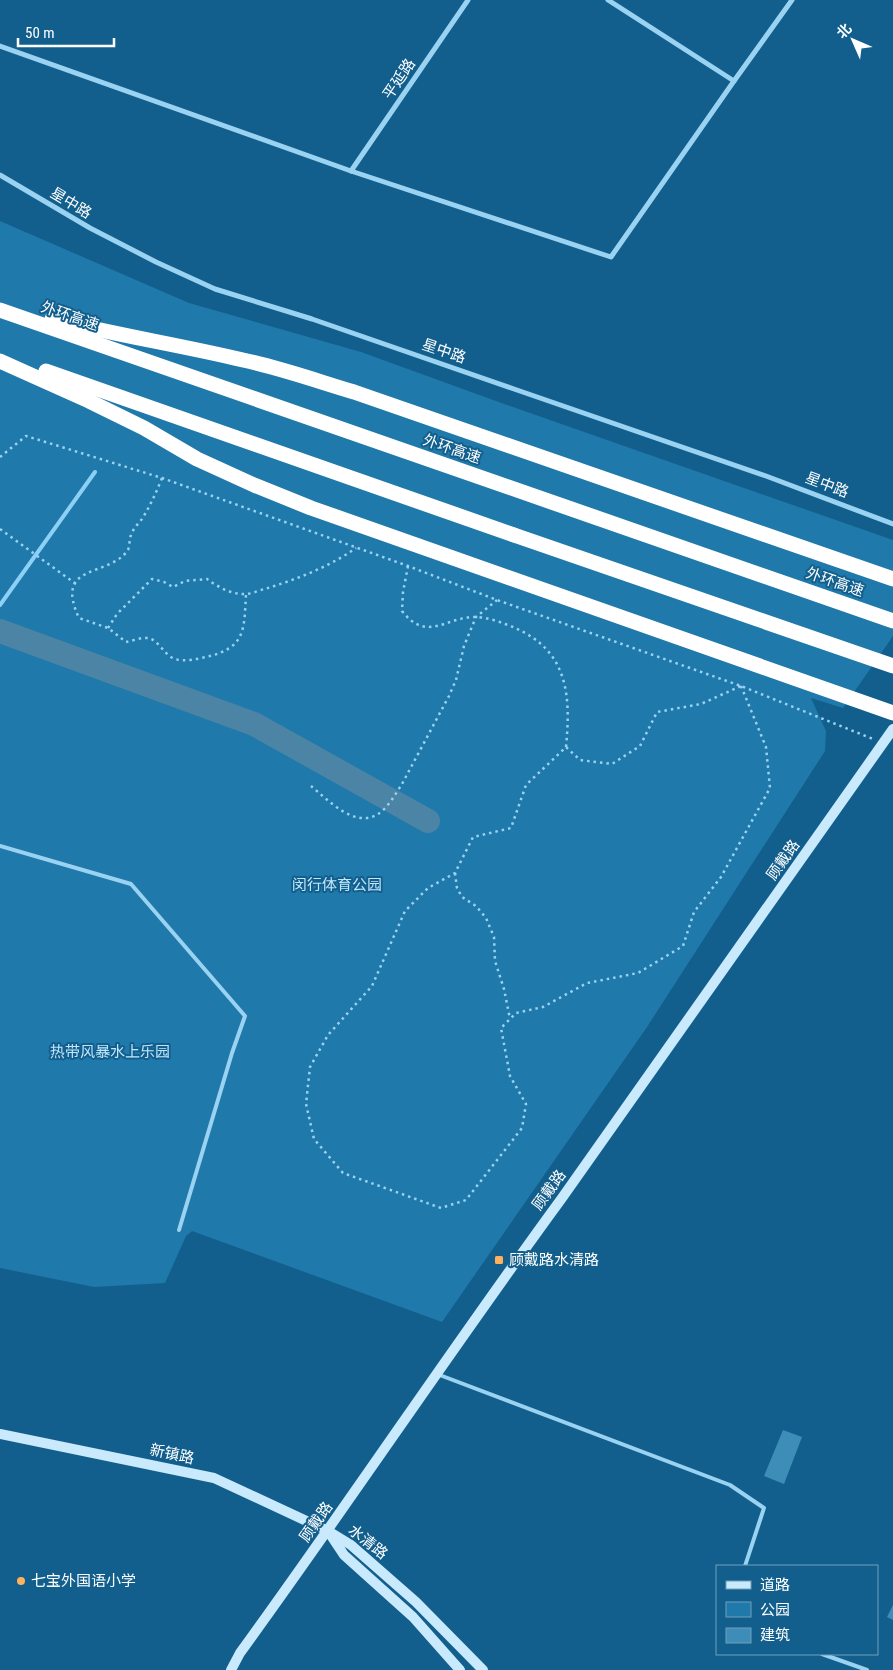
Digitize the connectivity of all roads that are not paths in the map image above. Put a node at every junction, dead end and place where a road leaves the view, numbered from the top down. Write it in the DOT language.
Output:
graph roads {
  1 [pos="468,0"];
  2 [pos="608,0"];
  3 [pos="792,0"];
  4 [pos="0,46"];
  5 [pos="734,81"];
  6 [pos="351,171"];
  7 [pos="0,175"];
  8 [pos="0,305"];
  9 [pos="0,310"];
  10 [pos="0,355"];
  11 [pos="0,361"];
  12 [pos="893,524"];
  13 [pos="893,579"];
  14 [pos="893,621"];
  15 [pos="893,666"];
  16 [pos="893,713"];
  17 [pos="893,729"];
  18 [pos="0,846"];
  19 [pos="180,1230"];
  20 [pos="437,1374"];
  21 [pos="0,1434"];
  22 [pos="328,1531"];
  23 [pos="745,1565"];
  24 [pos="825,1655"];
  25 [pos="231,1670"];
  26 [pos="460,1670"];
  27 [pos="483,1670"];
  28 [pos="867,1670"];
  1 -- 6 [label="street, 平延路"];
  2 -- 5 [label="street"];
  3 -- 5 [label="street"];
  4 -- 6 [label="street"];
  5 -- 6 [label="street"];
  7 -- 12 [label="street, 星中路"];
  8 -- 13 [label="highway"];
  9 -- 14 [label="highway, 外环高速"];
  10 -- 15 [label="highway, bridge"];
  11 -- 16 [label="highway"];
  17 -- 20 [label="main road, 顾戴路"];
  18 -- 19 [label="lane"];
  20 -- 22 [label="main road, 顾戴路"];
  20 -- 23 [label="lane"];
  21 -- 22 [label="main road, 新镇路"];
  22 -- 25 [label="main road, 顾戴路"];
  22 -- 26 [label="main road, 水清路"];
  22 -- 27 [label="main road, 水清路"];
  24 -- 28 [label="lane"];
}
